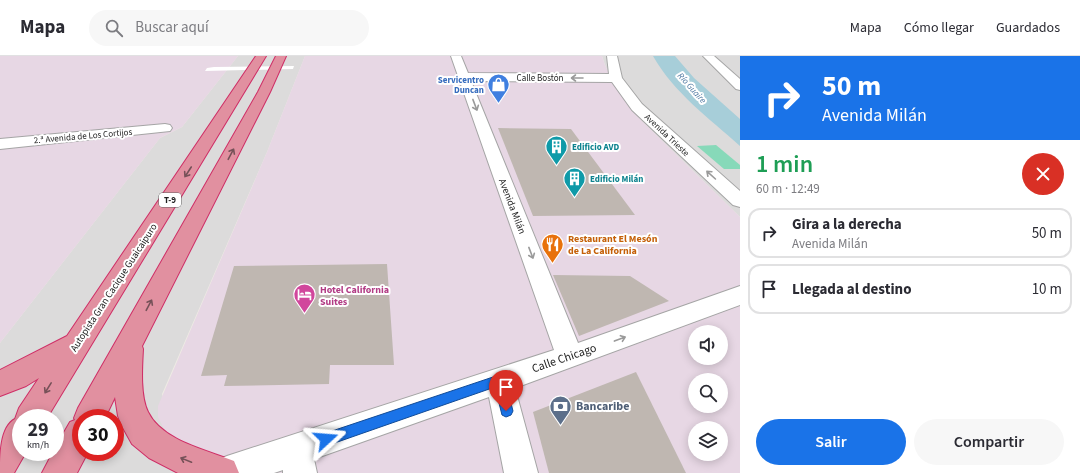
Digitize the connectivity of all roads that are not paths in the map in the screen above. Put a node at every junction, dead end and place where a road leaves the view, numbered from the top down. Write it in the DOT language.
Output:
graph roads {
  1 [pos="248,56"];
  2 [pos="261,56"];
  3 [pos="281,56"];
  4 [pos="456,56"];
  5 [pos="612,56"];
  6 [pos="708,56"];
  7 [pos="720,56"];
  8 [pos="740,76"];
  9 [pos="465,77"];
  10 [pos="616,78"];
  11 [pos="740,86"];
  12 [pos="166,128"];
  13 [pos="0,144"];
  14 [pos="202,150"];
  15 [pos="740,201"];
  16 [pos="740,295"];
  17 [pos="131,340"];
  18 [pos="76,343"];
  19 [pos="570,357"];
  20 [pos="499,380"];
  21 [pos="0,384"];
  22 [pos="36,409"];
  23 [pos="94,409"];
  24 [pos="12,446"];
  25 [pos="72,449"];
  26 [pos="298,461"];
  27 [pos="0,465"];
  28 [pos="59,473"];
  29 [pos="222,473"];
  30 [pos="228,473"];
  31 [pos="521,473"];
  1 -- 14 [label="highway"];
  2 -- 14 [label="highway, Autopista Gran Cacique Guaicaipuro / T-9"];
  17 -- 3 [label="highway, one-way"];
  4 -- 9 [label="street, Avenida Milán"];
  5 -- 10 [label="street, Avenida Trieste"];
  6 -- 11 [label="street"];
  7 -- 8 [label="street"];
  10 -- 9 [label="street, Calle Bostón, one-way"];
  9 -- 19 [label="street, Avenida Milán, one-way"];
  15 -- 10 [label="street, Avenida Trieste, one-way"];
  12 -- 13 [label="street, 2.ª Avenida de Los Cortijos"];
  14 -- 18 [label="highway, Autopista Gran Cacique Guaicaipuro / T-9, one-way"];
  19 -- 16 [label="street, Calle Chicago, one-way"];
  17 -- 23 [label="highway"];
  29 -- 17 [label="highway, one-way"];
  18 -- 21 [label="highway"];
  18 -- 22 [label="highway, Autopista Gran Cacique Guaicaipuro / T-9, one-way"];
  19 -- 20 [label="street, Calle Chicago"];
  20 -- 26 [label="street, Calle Chicago"];
  20 -- 31 [label="street"];
  24 -- 27 [label="highway"];
  25 -- 28 [label="highway"];
  26 -- 30 [label="street, Calle Chicago"];
}
